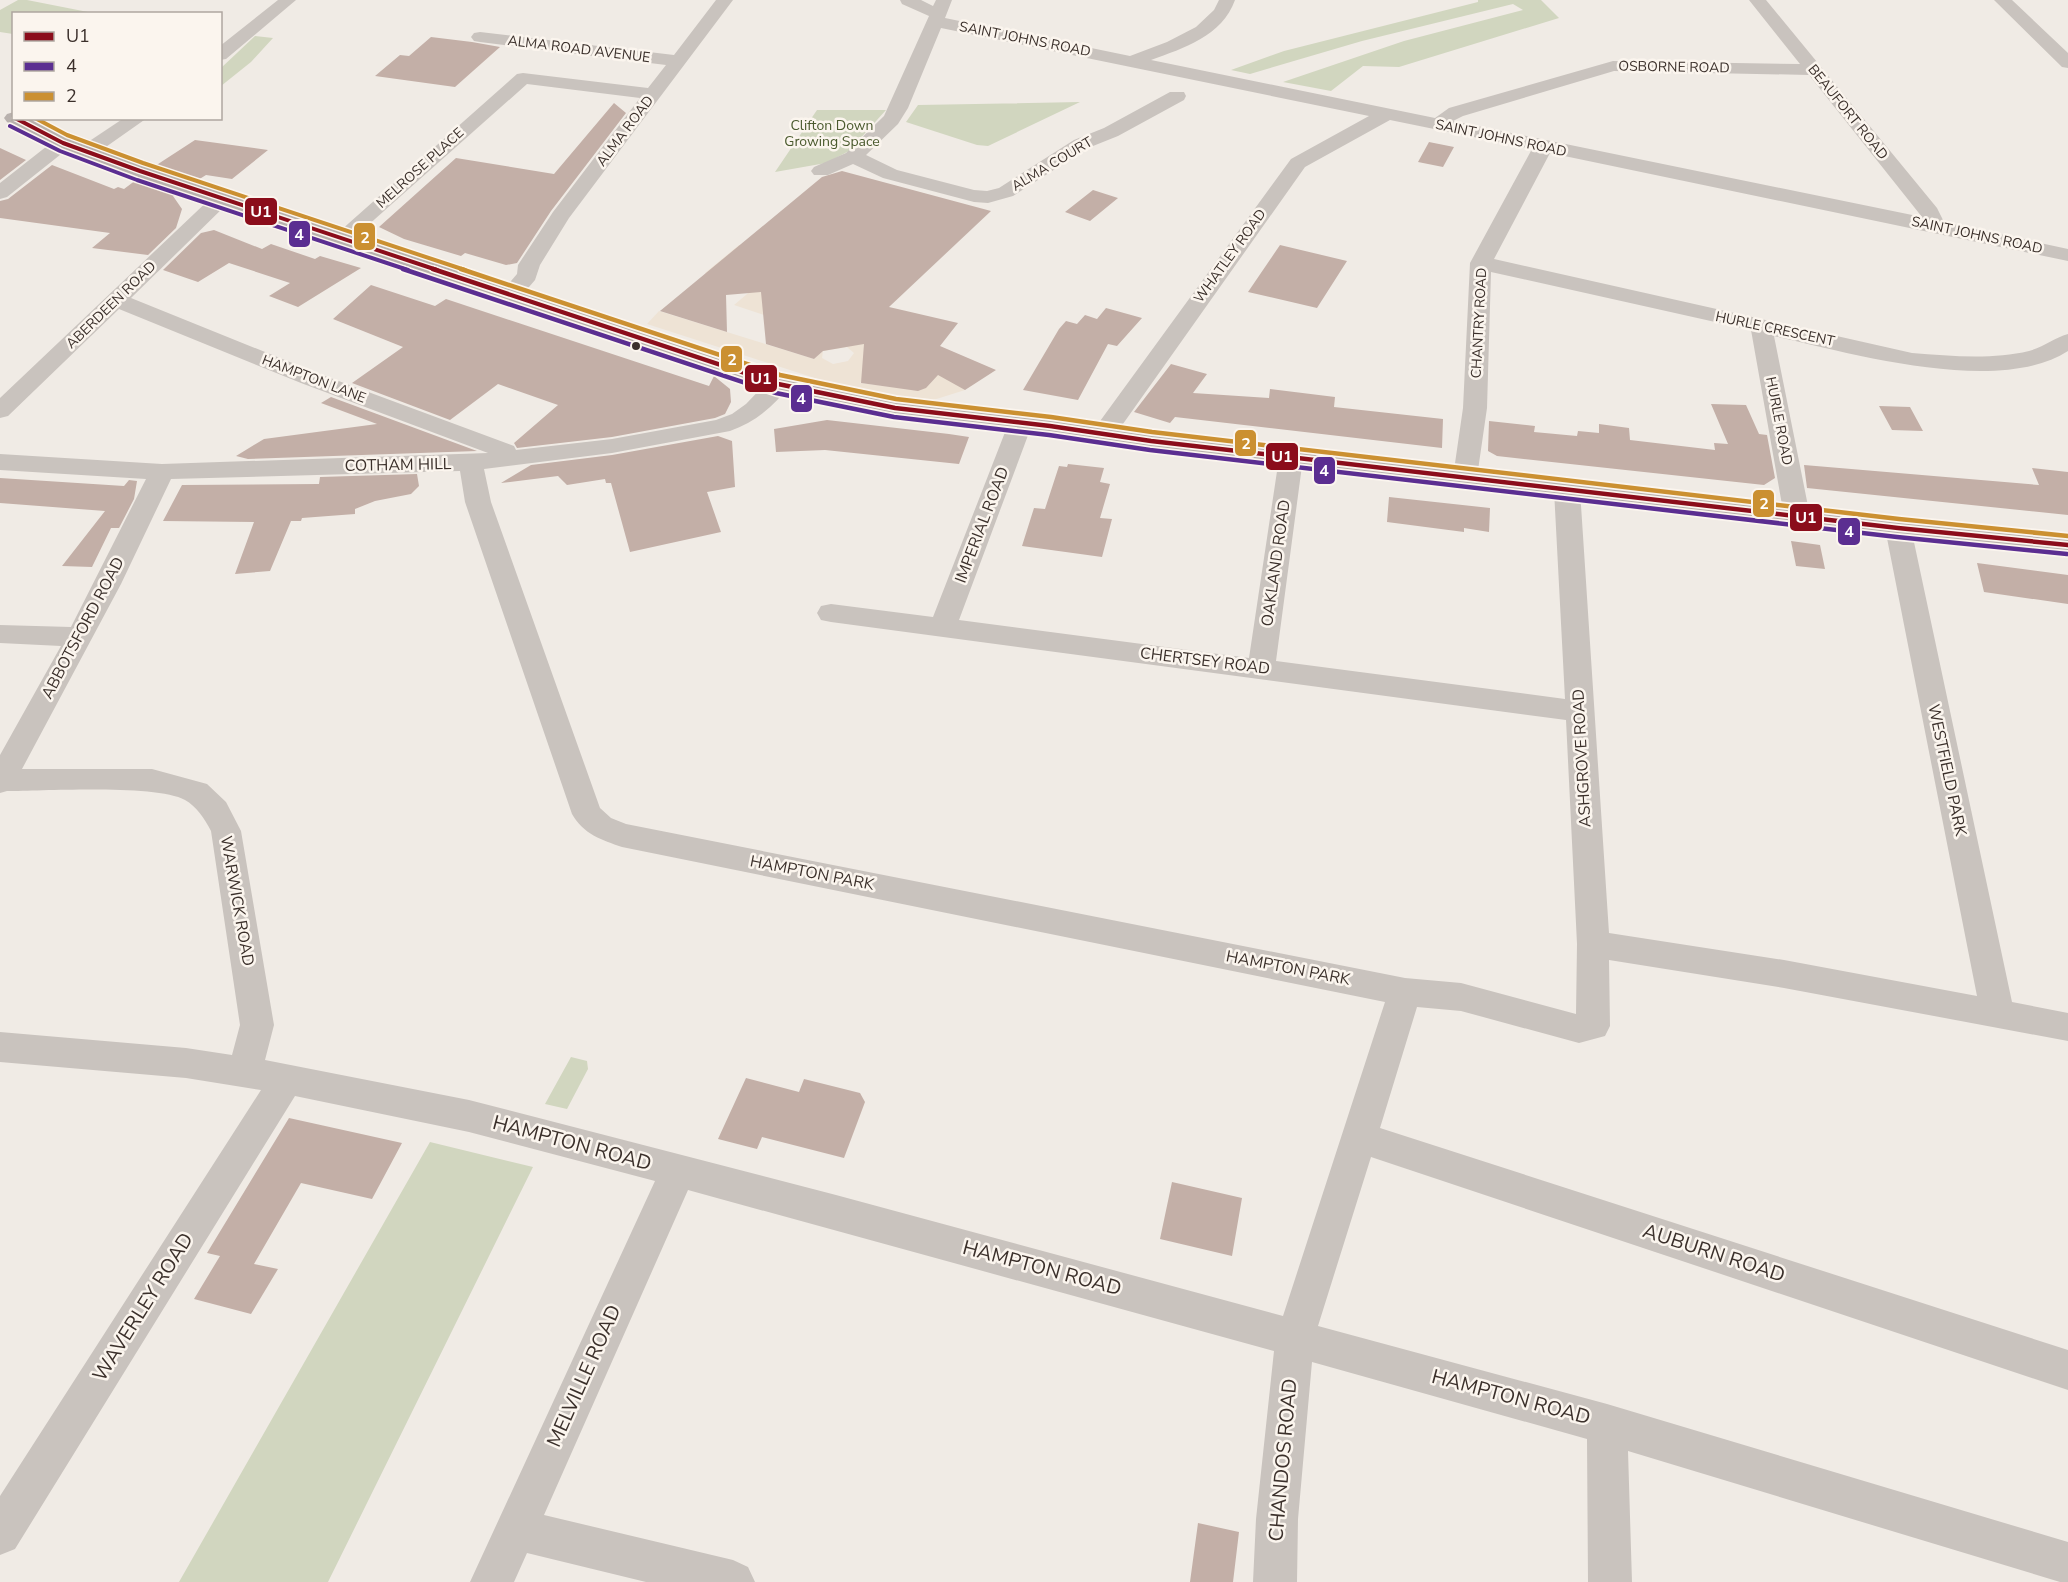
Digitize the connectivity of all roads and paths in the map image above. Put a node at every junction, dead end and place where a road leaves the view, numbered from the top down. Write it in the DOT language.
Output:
graph roads {
  1 [pos="288,0"];
  2 [pos="724,0"];
  3 [pos="908,0"];
  4 [pos="1227,0"];
  5 [pos="1757,0"];
  6 [pos="2002,0"];
  7 [pos="938,12"];
  8 [pos="480,37"];
  9 [pos="222,53"];
  10 [pos="678,61"];
  11 [pos="1132,61"];
  12 [pos="2068,63"];
  13 [pos="1813,70"];
  14 [pos="652,94"];
  15 [pos="1177,96"];
  16 [pos="1387,114"];
  17 [pos="18,120"];
  18 [pos="135,120"];
  19 [pos="1438,125"];
  20 [pos="63,143"];
  21 [pos="1543,147"];
  22 [pos="86,152"];
  23 [pos="853,157"];
  24 [pos="821,171"];
  25 [pos="0,193"];
  26 [pos="221,199"];
  27 [pos="1936,226"];
  28 [pos="341,239"];
  29 [pos="2068,255"];
  30 [pos="1481,263"];
  31 [pos="499,293"];
  32 [pos="117,300"];
  33 [pos="1761,326"];
  34 [pos="2068,341"];
  35 [pos="778,384"];
  36 [pos="0,411"];
  37 [pos="1021,422"];
  38 [pos="1104,433"];
  39 [pos="1291,458"];
  40 [pos="506,459"];
  41 [pos="0,462"];
  42 [pos="471,464"];
  43 [pos="170,472"];
  44 [pos="1465,477"];
  45 [pos="1568,490"];
  46 [pos="1797,516"];
  47 [pos="1898,528"];
  48 [pos="2068,545"];
  49 [pos="831,613"];
  50 [pos="943,627"];
  51 [pos="0,634"];
  52 [pos="79,637"];
  53 [pos="1261,668"];
  54 [pos="1579,711"];
  55 [pos="1,781"];
  56 [pos="1593,945"];
  57 [pos="1405,992"];
  58 [pos="1997,1012"];
  59 [pos="1593,1026"];
  60 [pos="2068,1027"];
  61 [pos="0,1047"];
  62 [pos="245,1072"];
  63 [pos="287,1079"];
  64 [pos="1359,1137"];
  65 [pos="678,1171"];
  66 [pos="1295,1338"];
  67 [pos="2068,1370"];
  68 [pos="1607,1424"];
  69 [pos="516,1529"];
  70 [pos="0,1534"];
  71 [pos="2068,1563"];
  72 [pos="492,1582"];
  73 [pos="733,1582"];
  74 [pos="1275,1582"];
  75 [pos="1610,1582"];
  1 -- 9 [label="street"];
  2 -- 10 [label="street, ALMA ROAD"];
  3 -- 7 [label="street, SAINT JOHNS ROAD"];
  4 -- 11 [label="street"];
  5 -- 13 [label="street, BEAUFORT ROAD"];
  6 -- 12 [label="street"];
  7 -- 11 [label="street, SAINT JOHNS ROAD"];
  7 -- 23 [label="street"];
  8 -- 10 [label="street, ALMA ROAD AVENUE"];
  10 -- 14 [label="street, ALMA ROAD"];
  11 -- 16 [label="street, SAINT JOHNS ROAD"];
  13 -- 19 [label="street, OSBORNE ROAD"];
  13 -- 27 [label="street, BEAUFORT ROAD"];
  14 -- 28 [label="street, MELROSE PLACE"];
  14 -- 31 [label="street, ALMA ROAD"];
  15 -- 23 [label="street, ALMA COURT"];
  16 -- 19 [label="street, SAINT JOHNS ROAD"];
  16 -- 38 [label="street, WHATLEY ROAD"];
  17 -- 20 [label="main road"];
  18 -- 22 [label="street"];
  19 -- 21 [label="street, SAINT JOHNS ROAD"];
  20 -- 22 [label="main road"];
  20 -- 25 [label="street"];
  21 -- 27 [label="street, SAINT JOHNS ROAD"];
  21 -- 30 [label="street, CHANTRY ROAD"];
  22 -- 26 [label="main road"];
  23 -- 24 [label="street"];
  26 -- 28 [label="main road"];
  26 -- 32 [label="street, ABERDEEN ROAD"];
  27 -- 29 [label="street, SAINT JOHNS ROAD"];
  28 -- 31 [label="main road"];
  30 -- 33 [label="street, HURLE CRESCENT"];
  30 -- 44 [label="street, CHANTRY ROAD"];
  31 -- 35 [label="main road"];
  32 -- 36 [label="street, ABERDEEN ROAD"];
  32 -- 40 [label="street, HAMPTON LANE"];
  33 -- 34 [label="street, HURLE CRESCENT"];
  33 -- 46 [label="street, HURLE ROAD"];
  35 -- 37 [label="main road"];
  35 -- 40 [label="street, COTHAM HILL"];
  37 -- 38 [label="main road"];
  37 -- 50 [label="street, IMPERIAL ROAD"];
  38 -- 39 [label="main road"];
  39 -- 44 [label="main road"];
  39 -- 53 [label="street, OAKLAND ROAD"];
  40 -- 42 [label="street, COTHAM HILL"];
  41 -- 43 [label="street, COTHAM HILL"];
  42 -- 43 [label="street, COTHAM HILL"];
  42 -- 57 [label="street, HAMPTON PARK"];
  43 -- 52 [label="street, ABBOTSFORD ROAD"];
  44 -- 45 [label="main road"];
  45 -- 46 [label="main road"];
  45 -- 54 [label="street, ASHGROVE ROAD"];
  46 -- 47 [label="main road"];
  47 -- 48 [label="main road"];
  47 -- 58 [label="street, WESTFIELD PARK"];
  49 -- 50 [label="street, CHERTSEY ROAD"];
  50 -- 53 [label="street, CHERTSEY ROAD"];
  51 -- 52 [label="street"];
  52 -- 55 [label="street, ABBOTSFORD ROAD"];
  53 -- 54 [label="street, CHERTSEY ROAD"];
  54 -- 56 [label="street, ASHGROVE ROAD"];
  55 -- 62 [label="street, WARWICK ROAD"];
  56 -- 58 [label="street"];
  56 -- 59 [label="street, ASHGROVE ROAD"];
  57 -- 59 [label="street, HAMPTON PARK"];
  57 -- 64 [label="street"];
  58 -- 60 [label="street"];
  61 -- 62 [label="street, HAMPTON ROAD"];
  62 -- 63 [label="street, HAMPTON ROAD"];
  63 -- 65 [label="street, HAMPTON ROAD"];
  63 -- 70 [label="street, WAVERLEY ROAD"];
  64 -- 66 [label="street"];
  64 -- 67 [label="street, AUBURN ROAD"];
  65 -- 66 [label="street, HAMPTON ROAD"];
  65 -- 69 [label="street, MELVILLE ROAD"];
  66 -- 68 [label="street, HAMPTON ROAD"];
  66 -- 74 [label="street, CHANDOS ROAD"];
  68 -- 71 [label="street, HAMPTON ROAD"];
  68 -- 75 [label="street"];
  69 -- 72 [label="street, MELVILLE ROAD"];
  69 -- 73 [label="street"];
}
